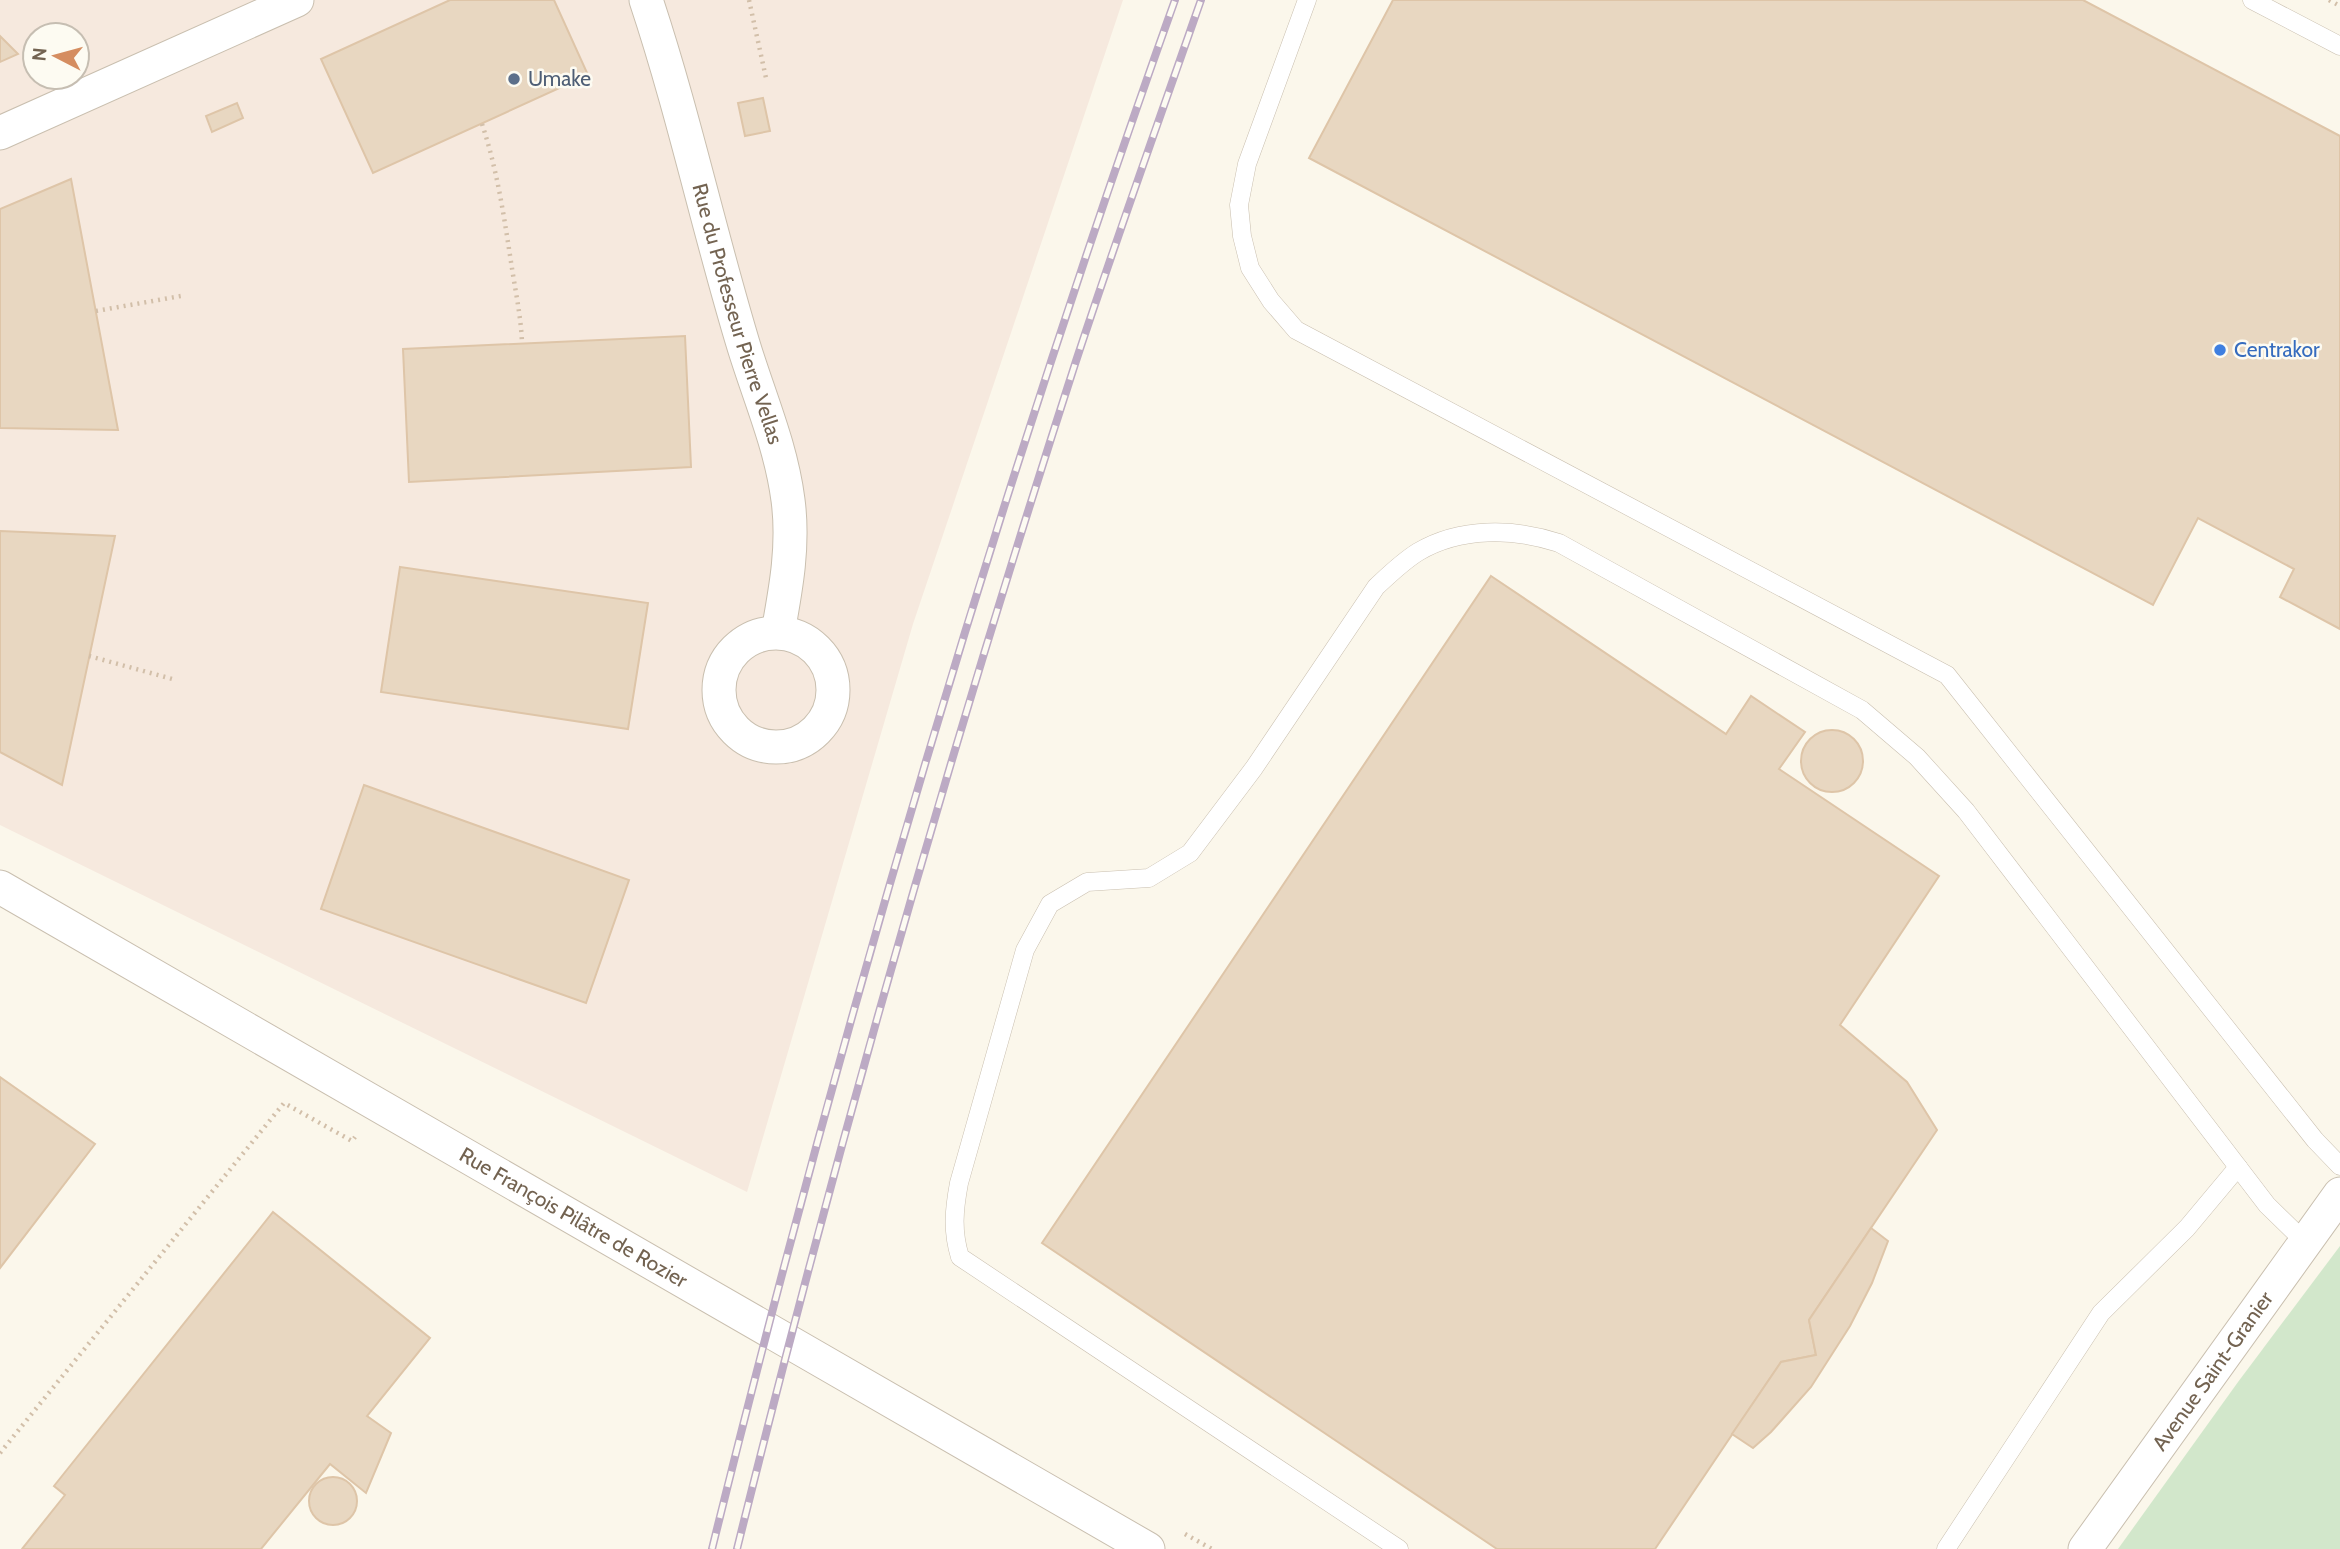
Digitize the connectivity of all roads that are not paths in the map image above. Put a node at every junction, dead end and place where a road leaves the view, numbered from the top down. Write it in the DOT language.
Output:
graph roads {
  1 [pos="297,0"];
  2 [pos="646,0"];
  3 [pos="1307,0"];
  4 [pos="2252,0"];
  5 [pos="2340,46"];
  6 [pos="0,133"];
  7 [pos="778,632"];
  8 [pos="0,887"];
  9 [pos="2340,1166"];
  10 [pos="2238,1167"];
  11 [pos="2340,1194"];
  12 [pos="2305,1242"];
  13 [pos="1148,1549"];
  14 [pos="1399,1549"];
  15 [pos="1946,1549"];
  16 [pos="2085,1549"];
  1 -- 6 [label="street"];
  2 -- 7 [label="street, Rue du Professeur Pierre Vellas"];
  3 -- 9 [label="lane"];
  4 -- 5 [label="lane"];
  8 -- 13 [label="street, Rue François Pilâtre de Rozier"];
  10 -- 12 [label="lane"];
  10 -- 14 [label="lane"];
  10 -- 15 [label="lane"];
  11 -- 12 [label="street, Avenue Saint-Granier"];
  12 -- 16 [label="street, Avenue Saint-Granier"];
}
